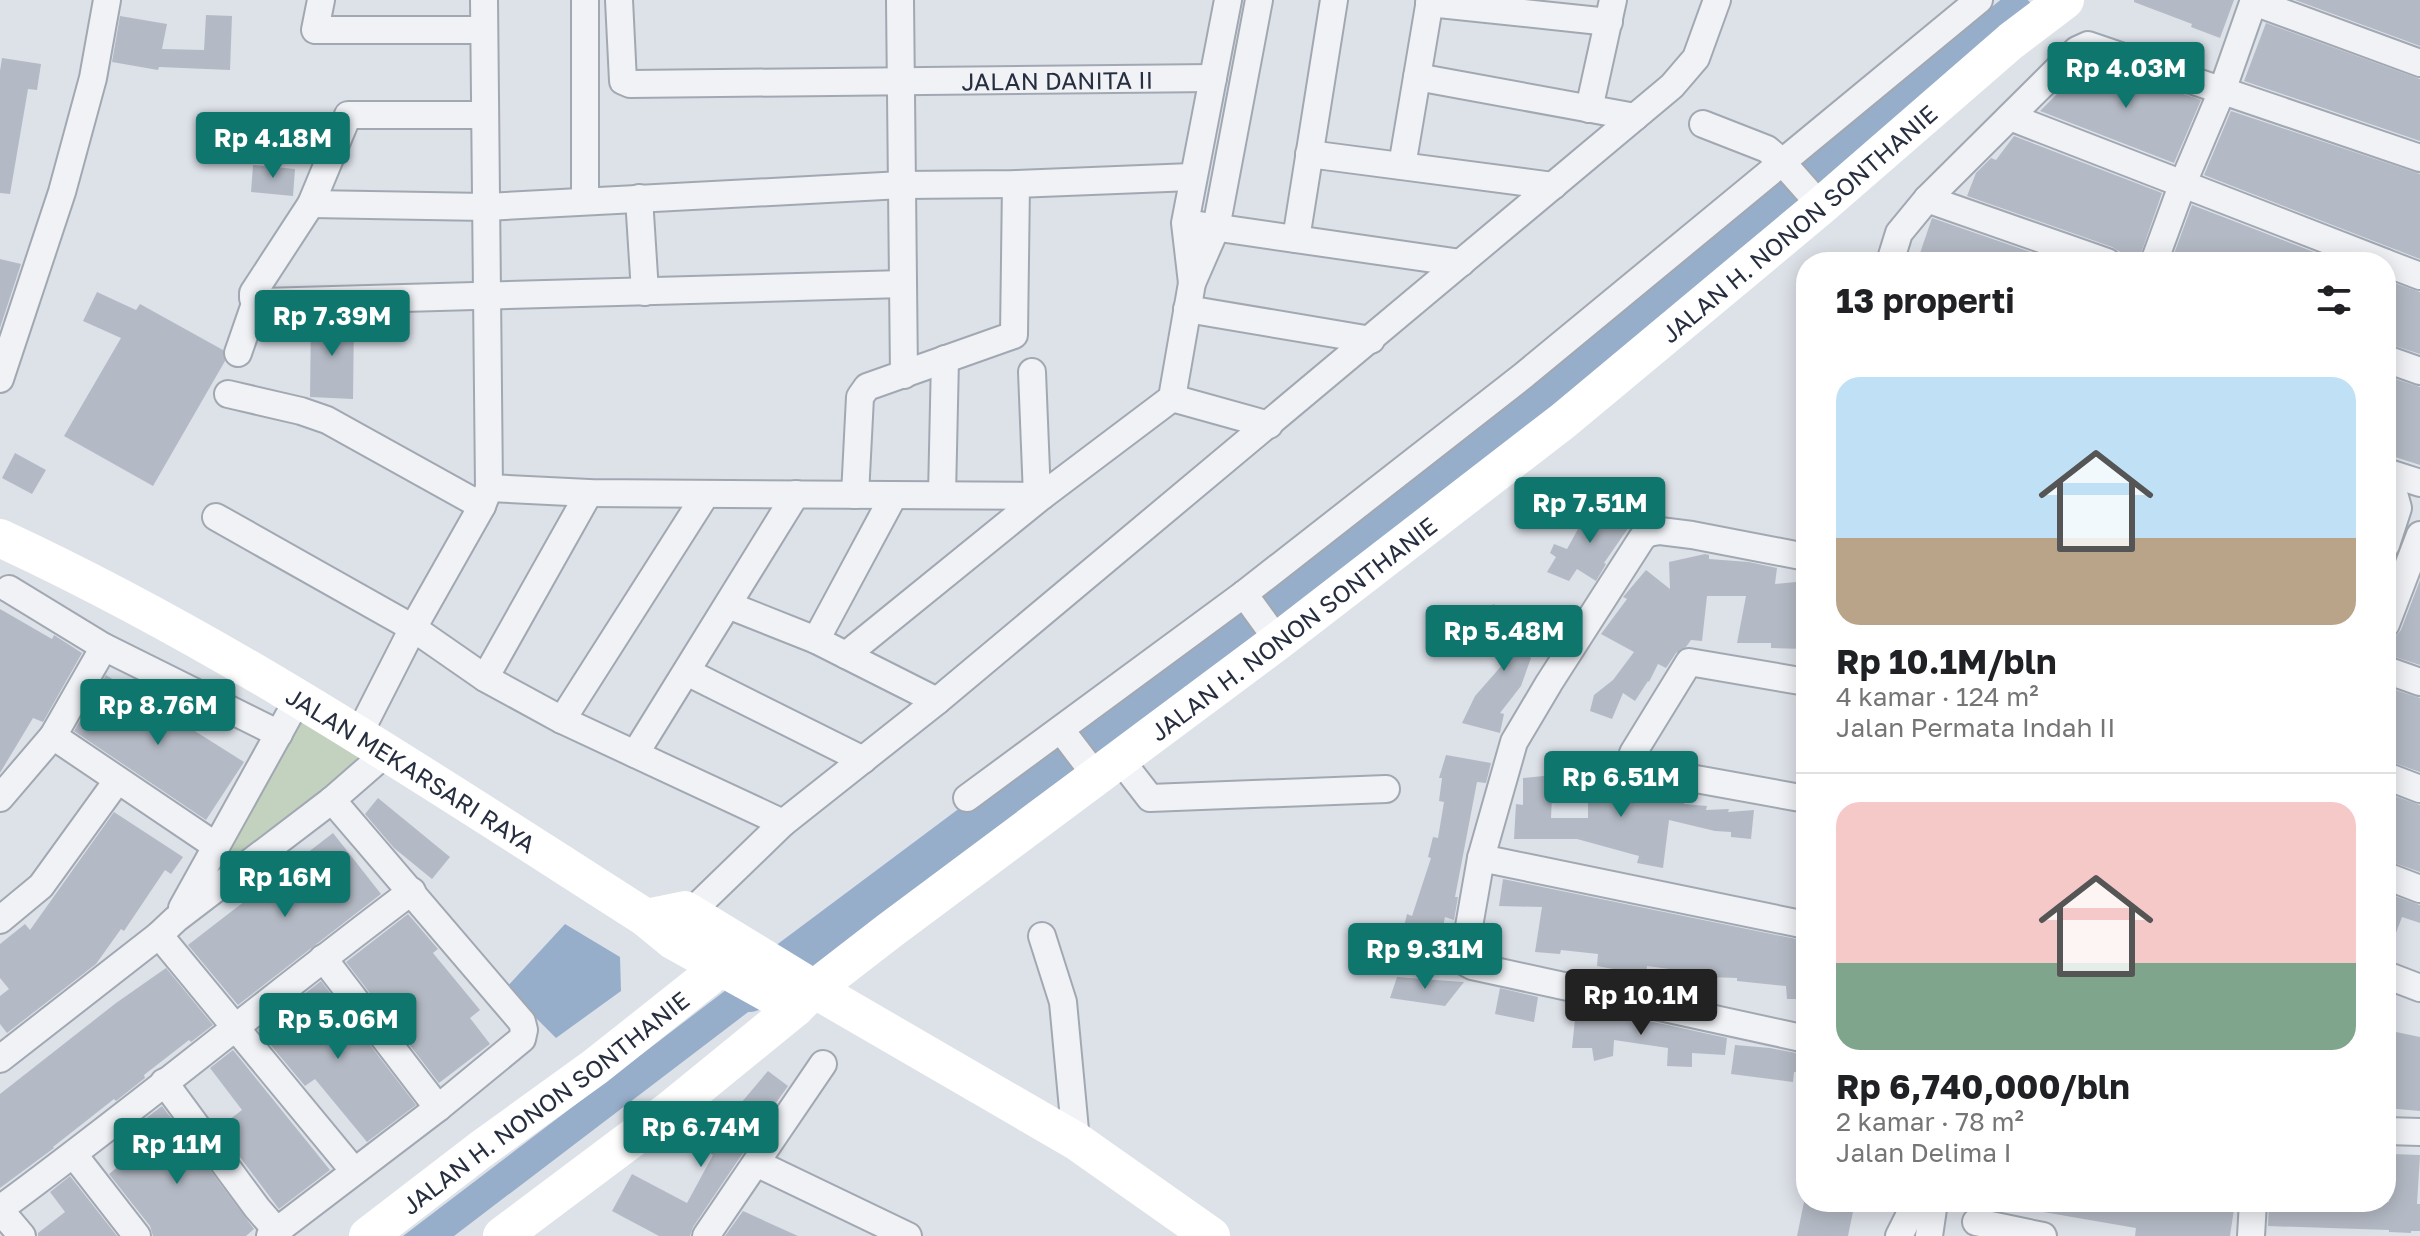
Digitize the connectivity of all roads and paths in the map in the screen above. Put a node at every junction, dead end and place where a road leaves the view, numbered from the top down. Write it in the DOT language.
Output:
graph roads {
  1 [pos="107,0"];
  2 [pos="321,0"];
  3 [pos="484,0"];
  4 [pos="585,0"];
  5 [pos="619,0"];
  6 [pos="900,0"];
  7 [pos="1228,0"];
  8 [pos="1259,0"];
  9 [pos="1334,0"];
  10 [pos="1717,0"];
  11 [pos="1979,0"];
  12 [pos="2065,0"];
  13 [pos="2254,1"];
  14 [pos="1430,2"];
  15 [pos="1516,6"];
  16 [pos="1611,11"];
  17 [pos="484,30"];
  18 [pos="2420,63"];
  19 [pos="1417,77"];
  20 [pos="1213,78"];
  21 [pos="901,81"];
  22 [pos="2222,91"];
  23 [pos="1589,109"];
  24 [pos="485,115"];
  25 [pos="1635,117"];
  26 [pos="2010,117"];
  27 [pos="1703,124"];
  28 [pos="1309,154"];
  29 [pos="2420,158"];
  30 [pos="1402,166"];
  31 [pos="1785,166"];
  32 [pos="1192,177"];
  33 [pos="2183,183"];
  34 [pos="1016,184"];
  35 [pos="902,185"];
  36 [pos="1553,186"];
  37 [pos="639,198"];
  38 [pos="1927,199"];
  39 [pos="585,200"];
  40 [pos="311,204"];
  41 [pos="1821,206"];
  42 [pos="486,207"];
  43 [pos="1185,223"];
  44 [pos="1216,228"];
  45 [pos="1296,239"];
  46 [pos="1893,252"];
  47 [pos="2078,252"];
  48 [pos="2158,252"];
  49 [pos="2359,252"];
  50 [pos="1461,263"];
  51 [pos="2396,266"];
  52 [pos="2420,276"];
  53 [pos="1192,283"];
  54 [pos="903,284"];
  55 [pos="645,292"];
  56 [pos="487,297"];
  57 [pos="256,301"];
  58 [pos="1187,309"];
  59 [pos="1371,340"];
  60 [pos="238,353"];
  61 [pos="945,359"];
  62 [pos="2396,363"];
  63 [pos="2420,371"];
  64 [pos="1032,372"];
  65 [pos="904,375"];
  66 [pos="0,379"];
  67 [pos="228,394"];
  68 [pos="1172,398"];
  69 [pos="1269,425"];
  70 [pos="2396,475"];
  71 [pos="2420,483"];
  72 [pos="589,493"];
  73 [pos="706,494"];
  74 [pos="796,494"];
  75 [pos="855,495"];
  76 [pos="894,495"];
  77 [pos="942,495"];
  78 [pos="1040,496"];
  79 [pos="486,497"];
  80 [pos="216,517"];
  81 [pos="2420,535"];
  82 [pos="15,546"];
  83 [pos="1796,555"];
  84 [pos="2411,587"];
  85 [pos="5,596"];
  86 [pos="1245,596"];
  87 [pos="728,605"];
  88 [pos="2396,609"];
  89 [pos="413,628"];
  90 [pos="1273,635"];
  91 [pos="816,640"];
  92 [pos="104,647"];
  93 [pos="846,655"];
  94 [pos="687,672"];
  95 [pos="2396,674"];
  96 [pos="485,678"];
  97 [pos="1796,680"];
  98 [pos="2420,682"];
  99 [pos="298,699"];
  100 [pos="937,701"];
  101 [pos="562,720"];
  102 [pos="1063,733"];
  103 [pos="279,734"];
  104 [pos="53,736"];
  105 [pos="372,744"];
  106 [pos="635,754"];
  107 [pos="863,760"];
  108 [pos="1100,766"];
  109 [pos="2396,780"];
  110 [pos="117,781"];
  111 [pos="1386,789"];
  112 [pos="2420,789"];
  113 [pos="1796,797"];
  114 [pos="0,798"];
  115 [pos="967,798"];
  116 [pos="332,800"];
  117 [pos="783,823"];
  118 [pos="216,846"];
  119 [pos="1481,858"];
  120 [pos="2396,880"];
  121 [pos="2420,889"];
  122 [pos="412,891"];
  123 [pos="0,920"];
  124 [pos="677,922"];
  125 [pos="1796,923"];
  126 [pos="168,927"];
  127 [pos="1042,936"];
  128 [pos="323,958"];
  129 [pos="720,967"];
  130 [pos="2396,980"];
  131 [pos="2420,988"];
  132 [pos="798,995"];
  133 [pos="235,1028"];
  134 [pos="1796,1037"];
  135 [pos="904,1041"];
  136 [pos="2,1053"];
  137 [pos="823,1064"];
  138 [pos="164,1082"];
  139 [pos="438,1108"];
  140 [pos="670,1110"];
  141 [pos="2396,1131"];
  142 [pos="2420,1132"];
  143 [pos="1076,1141"];
  144 [pos="74,1155"];
  145 [pos="756,1163"];
  146 [pos="354,1171"];
  147 [pos="0,1210"];
  148 [pos="1913,1212"];
  149 [pos="1933,1212"];
  150 [pos="2252,1212"];
  151 [pos="1976,1220"];
  152 [pos="273,1233"];
  153 [pos="1208,1235"];
  154 [pos="22,1236"];
  155 [pos="137,1236"];
  156 [pos="368,1236"];
  157 [pos="502,1236"];
  158 [pos="706,1236"];
  159 [pos="908,1236"];
  160 [pos="1899,1236"];
  161 [pos="1929,1236"];
  162 [pos="2043,1236"];
  163 [pos="2251,1236"];
  1 -- 66 [label="street"];
  2 -- 17 [label="street"];
  3 -- 17 [label="street"];
  4 -- 39 [label="street"];
  5 -- 21 [label="street, JALAN DANITA II"];
  6 -- 21 [label="street"];
  7 -- 20 [label="street"];
  8 -- 44 [label="street"];
  9 -- 28 [label="street"];
  10 -- 25 [label="street"];
  11 -- 31 [label="street"];
  12 -- 41 [label="street, JALAN H. NONON SONTHANIE"];
  13 -- 18 [label="street"];
  13 -- 22 [label="street"];
  14 -- 15 [label="street"];
  14 -- 19 [label="street"];
  15 -- 16 [label="street"];
  16 -- 23 [label="street"];
  17 -- 24 [label="street"];
  19 -- 23 [label="street"];
  19 -- 30 [label="street"];
  20 -- 21 [label="street, JALAN DANITA II"];
  20 -- 32 [label="street"];
  21 -- 35 [label="street"];
  22 -- 26 [label="street"];
  22 -- 29 [label="street"];
  22 -- 33 [label="street"];
  23 -- 25 [label="street"];
  24 -- 40 [label="street"];
  24 -- 42 [label="street"];
  25 -- 36 [label="street"];
  26 -- 33 [label="street"];
  26 -- 38 [label="street"];
  27 -- 31 [label="street"];
  28 -- 30 [label="street"];
  28 -- 45 [label="street"];
  30 -- 36 [label="street"];
  31 -- 41 [label="street"];
  31 -- 86 [label="street"];
  32 -- 34 [label="street"];
  32 -- 43 [label="street"];
  33 -- 48 [label="street"];
  33 -- 49 [label="street"];
  34 -- 35 [label="street"];
  34 -- 61 [label="street"];
  35 -- 37 [label="street"];
  35 -- 54 [label="street"];
  36 -- 50 [label="street"];
  37 -- 39 [label="street"];
  37 -- 55 [label="street"];
  38 -- 46 [label="street"];
  38 -- 47 [label="street"];
  39 -- 42 [label="street"];
  40 -- 42 [label="street"];
  40 -- 57 [label="street"];
  41 -- 90 [label="street, JALAN H. NONON SONTHANIE"];
  42 -- 56 [label="street"];
  43 -- 44 [label="street"];
  43 -- 53 [label="street"];
  44 -- 45 [label="street"];
  44 -- 53 [label="street"];
  45 -- 50 [label="street"];
  50 -- 59 [label="street"];
  51 -- 52 [label="street"];
  53 -- 58 [label="street"];
  54 -- 55 [label="street"];
  54 -- 65 [label="street"];
  55 -- 56 [label="street"];
  56 -- 57 [label="street"];
  56 -- 79 [label="street"];
  57 -- 60 [label="street"];
  58 -- 59 [label="street"];
  58 -- 68 [label="street"];
  59 -- 69 [label="street"];
  61 -- 65 [label="street"];
  61 -- 77 [label="street"];
  62 -- 63 [label="street"];
  64 -- 78 [label="street"];
  65 -- 75 [label="street"];
  67 -- 79 [label="street"];
  68 -- 69 [label="street"];
  68 -- 78 [label="street"];
  69 -- 100 [label="street"];
  70 -- 71 [label="street"];
  72 -- 73 [label="street"];
  72 -- 79 [label="street"];
  72 -- 96 [label="street"];
  73 -- 74 [label="street"];
  73 -- 101 [label="street"];
  74 -- 75 [label="street"];
  74 -- 87 [label="street"];
  75 -- 76 [label="street"];
  76 -- 77 [label="street"];
  76 -- 91 [label="street"];
  77 -- 78 [label="street"];
  78 -- 93 [label="street"];
  79 -- 89 [label="street"];
  80 -- 89 [label="street"];
  81 -- 84 [label="street"];
  82 -- 85 [label="street"];
  82 -- 99 [label="street, JALAN MEKARSARI RAYA"];
  83 -- 119 [label="street"];
  84 -- 88 [label="street"];
  85 -- 92 [label="street"];
  86 -- 90 [label="street"];
  86 -- 102 [label="street"];
  87 -- 91 [label="street"];
  87 -- 94 [label="street"];
  89 -- 96 [label="street"];
  89 -- 105 [label="street"];
  90 -- 108 [label="street, JALAN H. NONON SONTHANIE"];
  91 -- 93 [label="street"];
  92 -- 103 [label="street"];
  92 -- 104 [label="street"];
  93 -- 100 [label="street"];
  94 -- 106 [label="street"];
  94 -- 107 [label="street"];
  95 -- 98 [label="street"];
  96 -- 101 [label="street"];
  97 -- 113 [label="street"];
  99 -- 103 [label="street"];
  99 -- 105 [label="street, JALAN MEKARSARI RAYA"];
  100 -- 107 [label="street"];
  101 -- 106 [label="street"];
  102 -- 108 [label="street"];
  102 -- 115 [label="street"];
  103 -- 118 [label="street"];
  104 -- 110 [label="street"];
  104 -- 114 [label="street"];
  105 -- 116 [label="street"];
  105 -- 124 [label="street, JALAN MEKARSARI RAYA"];
  106 -- 117 [label="street"];
  107 -- 117 [label="street"];
  108 -- 111 [label="street"];
  108 -- 132 [label="street, JALAN H. NONON SONTHANIE"];
  109 -- 112 [label="street"];
  110 -- 118 [label="street"];
  110 -- 123 [label="street"];
  116 -- 122 [label="street"];
  116 -- 126 [label="street"];
  117 -- 124 [label="street"];
  118 -- 126 [label="street"];
  119 -- 125 [label="street"];
  119 -- 134 [label="street"];
  120 -- 121 [label="street"];
  122 -- 128 [label="street"];
  122 -- 139 [label="street"];
  124 -- 129 [label="street"];
  124 -- 132 [label="street"];
  126 -- 133 [label="street"];
  126 -- 136 [label="street"];
  127 -- 143 [label="street"];
  128 -- 133 [label="street"];
  128 -- 139 [label="street"];
  129 -- 132 [label="street"];
  129 -- 156 [label="street, JALAN H. NONON SONTHANIE"];
  130 -- 131 [label="street"];
  132 -- 135 [label="street"];
  132 -- 140 [label="street, JALAN H. NONON SONTHANIE"];
  133 -- 138 [label="street"];
  133 -- 146 [label="street"];
  135 -- 140 [label="street"];
  135 -- 143 [label="street"];
  137 -- 145 [label="street"];
  138 -- 144 [label="street"];
  138 -- 152 [label="street"];
  139 -- 146 [label="street"];
  140 -- 157 [label="street, JALAN H. NONON SONTHANIE"];
  141 -- 142 [label="street"];
  143 -- 153 [label="street"];
  144 -- 147 [label="street"];
  144 -- 155 [label="street"];
  145 -- 158 [label="street"];
  145 -- 159 [label="street"];
  146 -- 152 [label="street"];
  147 -- 154 [label="street"];
  148 -- 160 [label="street"];
  149 -- 161 [label="street"];
  150 -- 163 [label="street"];
  151 -- 162 [label="street"];
}
